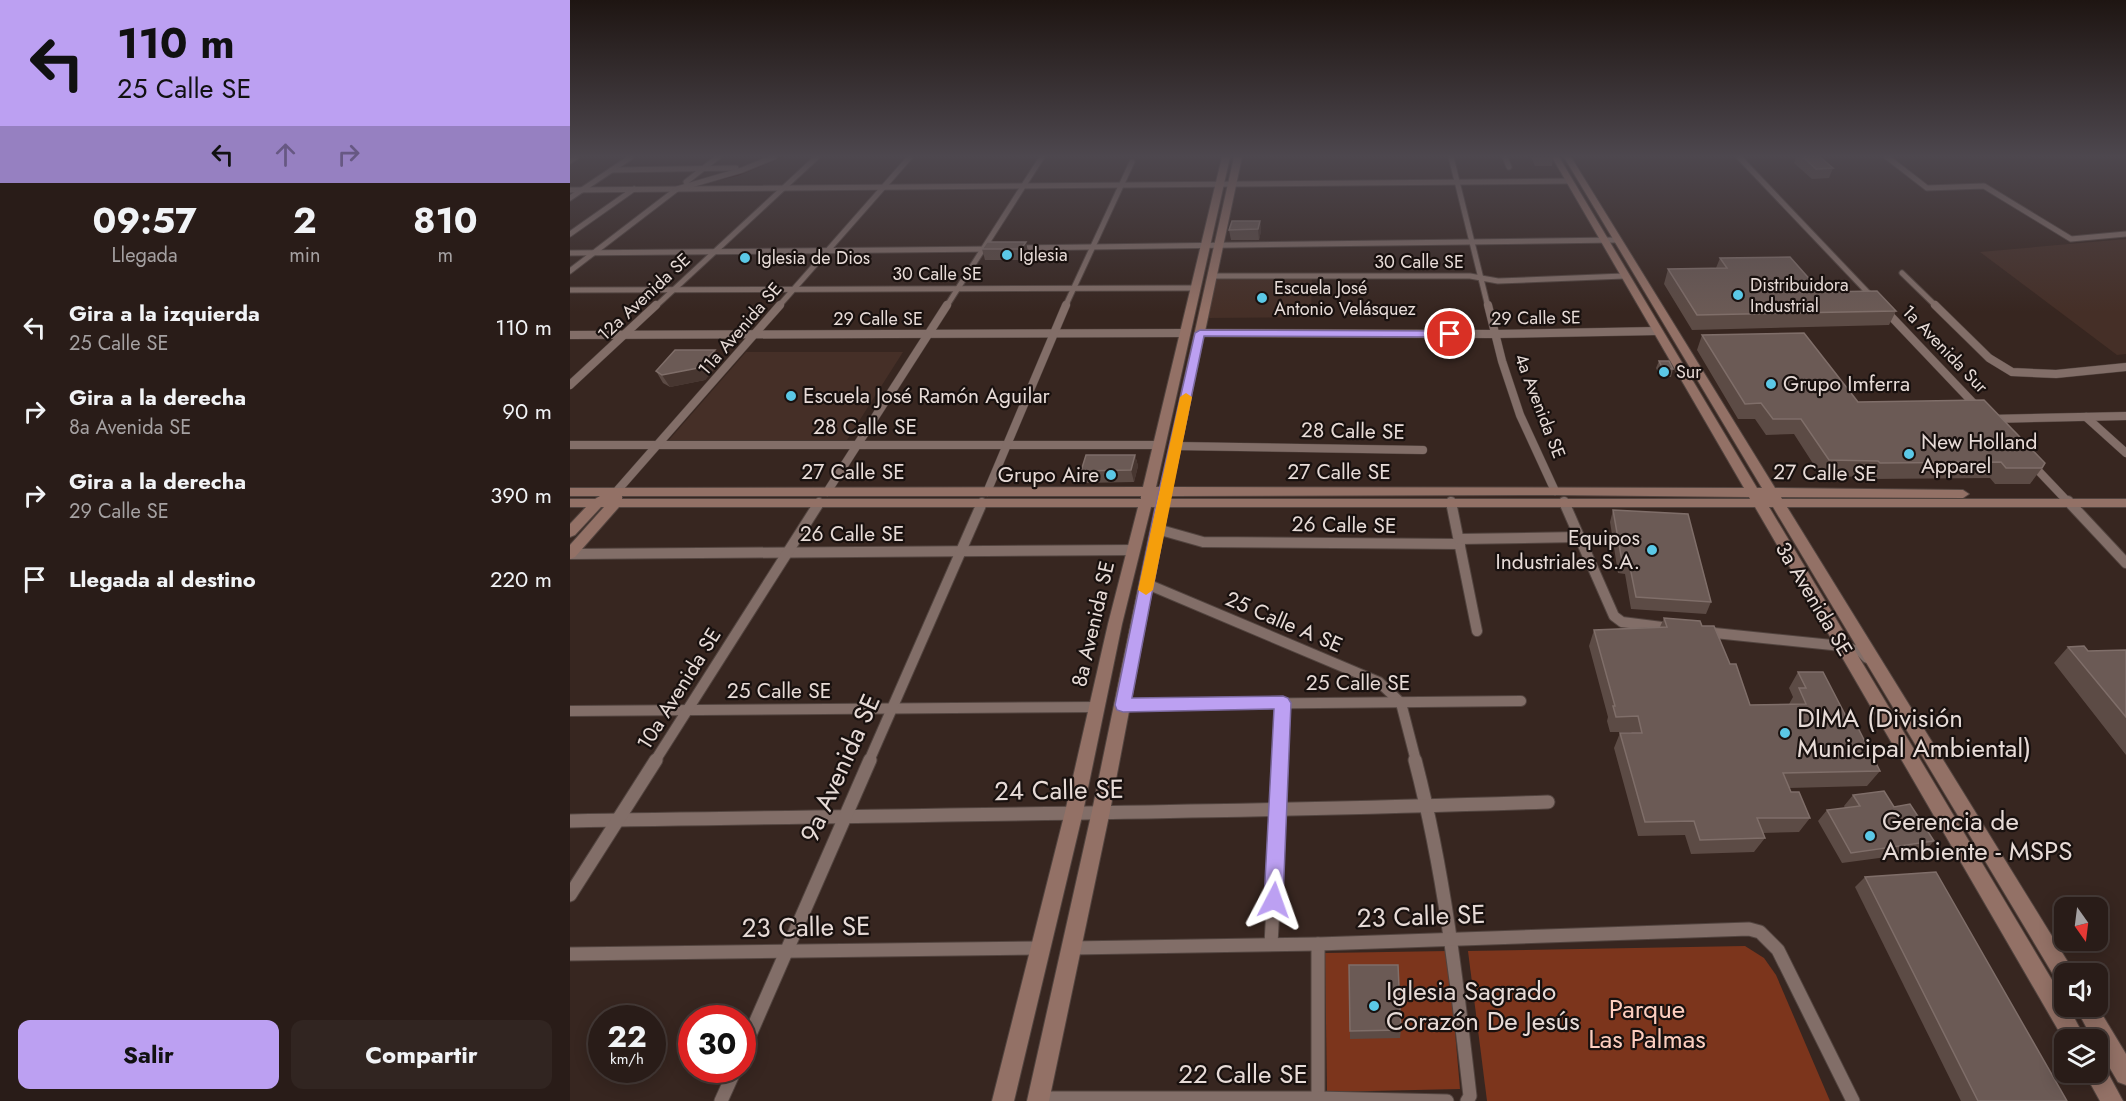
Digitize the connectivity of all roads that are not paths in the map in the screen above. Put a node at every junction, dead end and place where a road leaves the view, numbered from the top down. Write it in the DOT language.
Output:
graph roads {
  1 [pos="606,208"];
  2 [pos="652,208"];
  3 [pos="762,208"];
  4 [pos="865,208"];
  5 [pos="1009,208"];
  6 [pos="1111,208"];
  7 [pos="1214,208"];
  8 [pos="1227,208"];
  9 [pos="1464,208"];
  10 [pos="1588,208"];
  11 [pos="1593,208"];
  12 [pos="1787,208"];
  13 [pos="2020,208"];
  14 [pos="570,234"];
  15 [pos="2126,234"];
  16 [pos="1610,240"];
  17 [pos="1472,242"];
  18 [pos="1206,244"];
  19 [pos="1219,244"];
  20 [pos="1092,247"];
  21 [pos="983,249"];
  22 [pos="828,250"];
  23 [pos="715,252"];
  24 [pos="570,253"];
  25 [pos="594,253"];
  26 [pos="570,271"];
  27 [pos="1902,273"];
  28 [pos="1212,276"];
  29 [pos="1624,276"];
  30 [pos="1479,278"];
  31 [pos="1196,288"];
  32 [pos="957,289"];
  33 [pos="1073,289"];
  34 [pos="570,290"];
  35 [pos="673,290"];
  36 [pos="794,290"];
  37 [pos="1657,332"];
  38 [pos="929,333"];
  39 [pos="1054,333"];
  40 [pos="1186,333"];
  41 [pos="1200,333"];
  42 [pos="754,334"];
  43 [pos="1495,334"];
  44 [pos="570,335"];
  45 [pos="624,335"];
  46 [pos="2126,367"];
  47 [pos="570,385"];
  48 [pos="2126,416"];
  49 [pos="2086,417"];
  50 [pos="1989,419"];
  51 [pos="1997,428"];
  52 [pos="659,444"];
  53 [pos="570,445"];
  54 [pos="857,445"];
  55 [pos="1160,445"];
  56 [pos="1006,446"];
  57 [pos="1175,446"];
  58 [pos="1423,450"];
  59 [pos="2021,453"];
  60 [pos="2126,453"];
  61 [pos="570,492"];
  62 [pos="1560,496"];
  63 [pos="616,497"];
  64 [pos="823,497"];
  65 [pos="984,497"];
  66 [pos="1156,497"];
  67 [pos="1763,497"];
  68 [pos="2065,500"];
  69 [pos="570,502"];
  70 [pos="597,502"];
  71 [pos="1451,502"];
  72 [pos="2126,503"];
  73 [pos="1157,529"];
  74 [pos="570,532"];
  75 [pos="1579,537"];
  76 [pos="1459,542"];
  77 [pos="1134,550"];
  78 [pos="961,551"];
  79 [pos="788,552"];
  80 [pos="570,554"];
  81 [pos="2126,563"];
  82 [pos="1147,584"];
  83 [pos="1675,629"];
  84 [pos="1478,631"];
  85 [pos="1699,631"];
  86 [pos="1842,646"];
  87 [pos="1878,671"];
  88 [pos="1521,701"];
  89 [pos="1283,703"];
  90 [pos="1401,703"];
  91 [pos="1123,705"];
  92 [pos="1096,706"];
  93 [pos="892,709"];
  94 [pos="688,710"];
  95 [pos="570,711"];
  96 [pos="1548,802"];
  97 [pos="1427,806"];
  98 [pos="1101,811"];
  99 [pos="1279,811"];
  100 [pos="1074,812"];
  101 [pos="845,817"];
  102 [pos="570,821"];
  103 [pos="618,821"];
  104 [pos="570,895"];
  105 [pos="1452,938"];
  106 [pos="1271,944"];
  107 [pos="1318,944"];
  108 [pos="1042,948"];
  109 [pos="1072,948"];
  110 [pos="787,951"];
  111 [pos="570,954"];
  112 [pos="2057,963"];
  113 [pos="2092,1017"];
  114 [pos="756,1021"];
  115 [pos="2069,1029"];
  116 [pos="2126,1074"];
  117 [pos="729,1083"];
  118 [pos="2101,1083"];
  119 [pos="1318,1099"];
  120 [pos="1469,1099"];
  121 [pos="1038,1100"];
  122 [pos="721,1101"];
  123 [pos="1003,1101"];
  124 [pos="1447,1101"];
  125 [pos="1853,1101"];
  126 [pos="2112,1101"];
  1 -- 14 [label="street"];
  2 -- 25 [label="street"];
  3 -- 23 [label="street, 12a Avenida SE"];
  4 -- 22 [label="street, 11a Avenida SE"];
  5 -- 21 [label="street, 10a Avenida SE"];
  6 -- 20 [label="street, 9a Avenida SE"];
  7 -- 18 [label="main road, 8a Avenida SE"];
  8 -- 19 [label="main road, 8a Avenida SE"];
  9 -- 17 [label="street, 4a Avenida SE"];
  10 -- 16 [label="main road, 3a Avenida SE"];
  11 -- 16 [label="main road, 3a Avenida SE"];
  12 -- 50 [label="street, 1a Avenida Sur"];
  13 -- 15 [label="street"];
  16 -- 17 [label="street"];
  16 -- 29 [label="main road, 3a Avenida SE"];
  16 -- 67 [label="main road, 3a Avenida SE"];
  17 -- 19 [label="street"];
  17 -- 30 [label="street, 4a Avenida SE"];
  18 -- 19 [label="street"];
  18 -- 20 [label="street"];
  18 -- 31 [label="main road, 8a Avenida SE"];
  19 -- 28 [label="main road, 8a Avenida SE"];
  20 -- 21 [label="street"];
  20 -- 33 [label="street, 9a Avenida SE"];
  21 -- 22 [label="street"];
  21 -- 32 [label="street, 10a Avenida SE"];
  22 -- 23 [label="street"];
  22 -- 36 [label="street, 11a Avenida SE"];
  23 -- 25 [label="street"];
  23 -- 35 [label="street, 12a Avenida SE"];
  24 -- 25 [label="street"];
  25 -- 26 [label="street"];
  27 -- 46 [label="street"];
  28 -- 30 [label="street, 30 Calle SE"];
  28 -- 41 [label="main road, 8a Avenida SE"];
  29 -- 30 [label="street, 30 Calle SE"];
  29 -- 37 [label="main road, 3a Avenida SE"];
  30 -- 43 [label="street, 4a Avenida SE"];
  31 -- 33 [label="street, 30 Calle SE"];
  31 -- 40 [label="main road, 8a Avenida SE"];
  32 -- 33 [label="street, 30 Calle SE"];
  32 -- 36 [label="street, 30 Calle SE"];
  32 -- 38 [label="street, 10a Avenida SE"];
  33 -- 39 [label="street, 9a Avenida SE"];
  34 -- 35 [label="street, 30 Calle SE"];
  35 -- 36 [label="street, 30 Calle SE"];
  35 -- 45 [label="street, 12a Avenida SE"];
  36 -- 42 [label="street, 11a Avenida SE"];
  37 -- 43 [label="street, 29 Calle SE"];
  37 -- 67 [label="main road, 3a Avenida SE"];
  38 -- 39 [label="street, 29 Calle SE"];
  38 -- 42 [label="street, 29 Calle SE"];
  38 -- 54 [label="street, 10a Avenida SE"];
  39 -- 40 [label="street, 29 Calle SE"];
  39 -- 56 [label="street, 9a Avenida SE"];
  40 -- 55 [label="main road, 8a Avenida SE"];
  41 -- 43 [label="street, 29 Calle SE"];
  41 -- 57 [label="main road, 8a Avenida SE"];
  42 -- 45 [label="street, 29 Calle SE"];
  42 -- 52 [label="street, 11a Avenida SE"];
  43 -- 62 [label="street, 4a Avenida SE"];
  44 -- 45 [label="street, 29 Calle SE"];
  45 -- 47 [label="street, 12a Avenida SE"];
  48 -- 49 [label="street"];
  49 -- 50 [label="street"];
  49 -- 60 [label="street"];
  50 -- 51 [label="street, 1a Avenida Sur"];
  52 -- 53 [label="street, 28 Calle SE"];
  52 -- 54 [label="street, 28 Calle SE"];
  52 -- 63 [label="street, 11a Avenida SE"];
  54 -- 56 [label="street, 28 Calle SE"];
  54 -- 64 [label="street, 10a Avenida SE"];
  55 -- 56 [label="street, 28 Calle SE"];
  55 -- 66 [label="main road, 8a Avenida SE"];
  56 -- 65 [label="street, 9a Avenida SE"];
  57 -- 58 [label="street, 28 Calle SE"];
  57 -- 66 [label="main road, 8a Avenida SE"];
  59 -- 68 [label="street"];
  61 -- 63 [label="main road, 27 Calle SE"];
  62 -- 66 [label="main road, 27 Calle SE"];
  62 -- 67 [label="main road, 27 Calle SE"];
  62 -- 71 [label="main road, 27 Calle SE"];
  62 -- 75 [label="street, 4a Avenida SE"];
  63 -- 64 [label="main road, 27 Calle SE"];
  63 -- 70 [label="main road"];
  63 -- 80 [label="main road"];
  64 -- 65 [label="main road, 27 Calle SE"];
  64 -- 79 [label="street, 10a Avenida SE"];
  65 -- 66 [label="main road, 27 Calle SE"];
  65 -- 78 [label="street, 9a Avenida SE"];
  66 -- 71 [label="main road, 27 Calle SE"];
  66 -- 73 [label="main road, 8a Avenida SE"];
  66 -- 77 [label="main road, 8a Avenida SE"];
  67 -- 68 [label="main road, 27 Calle SE"];
  67 -- 86 [label="main road, 3a Avenida SE"];
  67 -- 87 [label="main road, 3a Avenida SE"];
  68 -- 72 [label="main road, 27 Calle SE"];
  68 -- 81 [label="street"];
  69 -- 70 [label="main road"];
  70 -- 74 [label="main road"];
  71 -- 76 [label="street"];
  73 -- 76 [label="street, 26 Calle SE"];
  73 -- 82 [label="main road, 8a Avenida SE"];
  75 -- 76 [label="street, 26 Calle SE"];
  75 -- 83 [label="street, 4a Avenida SE"];
  76 -- 84 [label="street"];
  77 -- 78 [label="street, 26 Calle SE"];
  77 -- 92 [label="main road, 8a Avenida SE"];
  78 -- 79 [label="street, 26 Calle SE"];
  78 -- 93 [label="street, 9a Avenida SE"];
  79 -- 80 [label="street, 26 Calle SE"];
  79 -- 94 [label="street, 10a Avenida SE"];
  82 -- 90 [label="street, 25 Calle A SE"];
  82 -- 91 [label="main road, 8a Avenida SE"];
  85 -- 86 [label="street"];
  86 -- 87 [label="street"];
  86 -- 115 [label="main road, 3a Avenida SE"];
  87 -- 112 [label="main road, 3a Avenida SE"];
  88 -- 90 [label="street, 25 Calle SE"];
  89 -- 90 [label="street, 25 Calle SE"];
  89 -- 91 [label="street, 25 Calle SE"];
  89 -- 99 [label="street"];
  90 -- 97 [label="street"];
  91 -- 98 [label="main road, 8a Avenida SE"];
  92 -- 93 [label="street, 25 Calle SE"];
  92 -- 100 [label="main road, 8a Avenida SE"];
  93 -- 94 [label="street, 25 Calle SE"];
  93 -- 101 [label="street, 9a Avenida SE"];
  94 -- 95 [label="street, 25 Calle SE"];
  94 -- 103 [label="street, 10a Avenida SE"];
  96 -- 97 [label="street, 24 Calle SE"];
  97 -- 99 [label="street, 24 Calle SE"];
  97 -- 105 [label="street"];
  98 -- 99 [label="street, 24 Calle SE"];
  98 -- 100 [label="street, 24 Calle SE"];
  98 -- 109 [label="main road, 8a Avenida SE"];
  99 -- 106 [label="street"];
  100 -- 101 [label="street, 24 Calle SE"];
  100 -- 108 [label="main road, 8a Avenida SE"];
  101 -- 103 [label="street, 24 Calle SE"];
  101 -- 110 [label="street, 9a Avenida SE"];
  102 -- 103 [label="street, 24 Calle SE"];
  103 -- 104 [label="street, 10a Avenida SE"];
  105 -- 107 [label="street, 23 Calle SE"];
  105 -- 120 [label="street"];
  105 -- 125 [label="street, 23 Calle SE"];
  106 -- 107 [label="street, 23 Calle SE"];
  106 -- 109 [label="street, 23 Calle SE"];
  107 -- 119 [label="street"];
  108 -- 110 [label="street, 23 Calle SE"];
  108 -- 123 [label="main road, 8a Avenida SE"];
  109 -- 121 [label="main road, 8a Avenida SE"];
  110 -- 111 [label="street, 23 Calle SE"];
  110 -- 114 [label="street, 9a Avenida SE"];
  113 -- 116 [label="main road"];
  117 -- 122 [label="street"];
  118 -- 126 [label="main road"];
  119 -- 121 [label="street, 22 Calle SE"];
  119 -- 124 [label="street, 22 Calle SE"];
}
